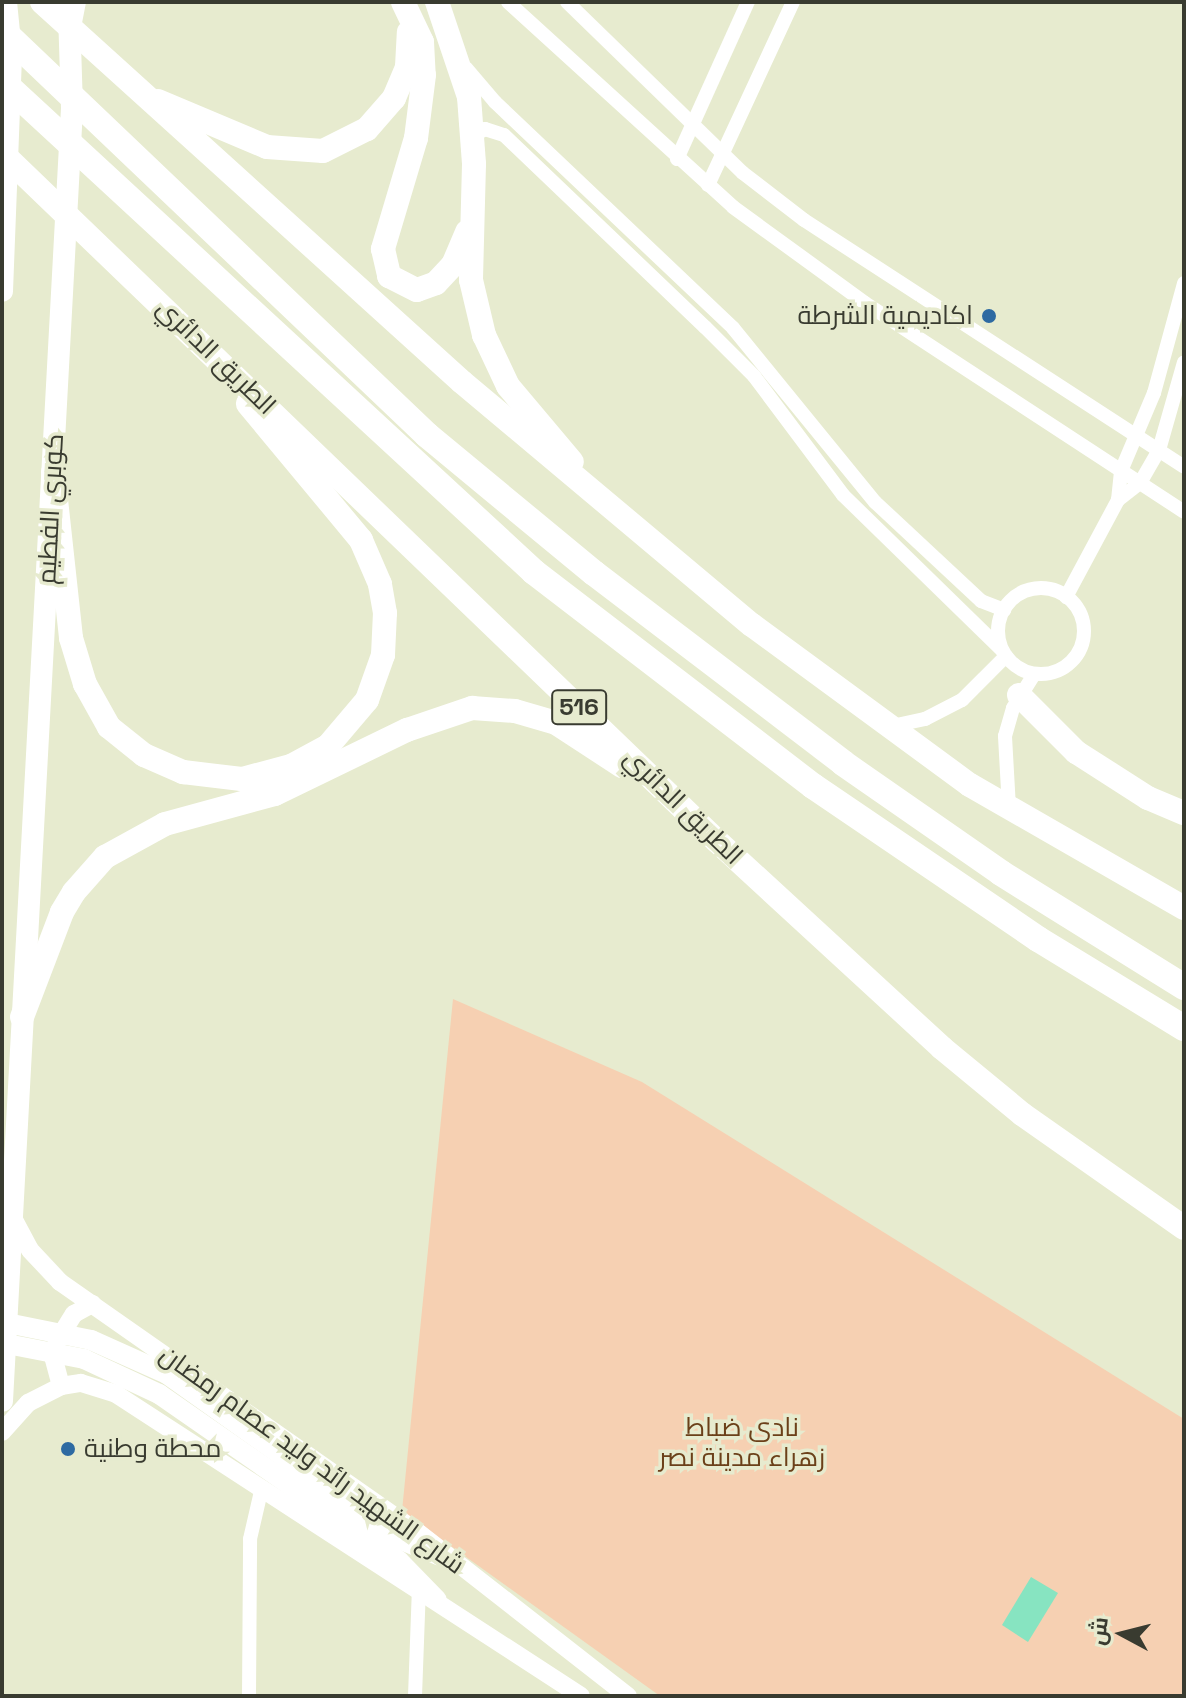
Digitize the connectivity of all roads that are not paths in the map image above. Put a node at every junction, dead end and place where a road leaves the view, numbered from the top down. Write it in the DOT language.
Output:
graph roads {
  1 [pos="6,2"];
  2 [pos="42,2"];
  3 [pos="403,2"];
  4 [pos="437,2"];
  5 [pos="508,2"];
  6 [pos="567,2"];
  7 [pos="748,2"];
  8 [pos="793,2"];
  9 [pos="70,9"];
  10 [pos="2,30"];
  11 [pos="460,60"];
  12 [pos="2,81"];
  13 [pos="135,91"];
  14 [pos="694,123"];
  15 [pos="473,136"];
  16 [pos="723,154"];
  17 [pos="677,159"];
  18 [pos="556,160"];
  19 [pos="3,169"];
  20 [pos="544,173"];
  21 [pos="708,185"];
  22 [pos="472,223"];
  23 [pos="1184,283"];
  24 [pos="2,291"];
  25 [pos="204,344"];
  26 [pos="1184,362"];
  27 [pos="1137,435"];
  28 [pos="1159,450"];
  29 [pos="1184,467"];
  30 [pos="1121,471"];
  31 [pos="53,472"];
  32 [pos="1140,483"];
  33 [pos="587,489"];
  34 [pos="1118,500"];
  35 [pos="1184,512"];
  36 [pos="1066,597"];
  37 [pos="1004,610"];
  38 [pos="1004,653"];
  39 [pos="1034,675"];
  40 [pos="1019,695"];
  41 [pos="892,726"];
  42 [pos="1009,808"];
  43 [pos="1184,813"];
  44 [pos="717,841"];
  45 [pos="1184,908"];
  46 [pos="1184,987"];
  47 [pos="22,1017"];
  48 [pos="1184,1028"];
  49 [pos="11,1213"];
  50 [pos="1184,1228"];
  51 [pos="92,1304"];
  52 [pos="2,1322"];
  53 [pos="2,1343"];
  54 [pos="61,1386"];
  55 [pos="2,1401"];
  56 [pos="2,1432"];
  57 [pos="259,1450"];
  58 [pos="262,1487"];
  59 [pos="455,1562"];
  60 [pos="428,1594"];
  61 [pos="249,1696"];
  62 [pos="415,1696"];
  63 [pos="581,1696"];
  64 [pos="628,1696"];
  1 -- 19 [label="main road"];
  2 -- 13 [label="highway"];
  3 -- 13 [label="highway"];
  3 -- 22 [label="highway"];
  4 -- 11 [label="highway"];
  5 -- 17 [label="street"];
  6 -- 14 [label="street"];
  7 -- 14 [label="street"];
  8 -- 16 [label="street"];
  9 -- 31 [label="main road, كوبري الفطيم"];
  10 -- 46 [label="highway"];
  11 -- 15 [label="highway"];
  11 -- 18 [label="street"];
  12 -- 48 [label="highway, الطريق الدائري"];
  13 -- 33 [label="highway"];
  14 -- 16 [label="street"];
  14 -- 17 [label="street"];
  15 -- 20 [label="street"];
  15 -- 22 [label="highway"];
  16 -- 21 [label="street"];
  16 -- 27 [label="street"];
  17 -- 21 [label="street"];
  18 -- 20 [label="street"];
  18 -- 37 [label="street"];
  19 -- 24 [label="main road"];
  19 -- 25 [label="highway, الطريق الدائري / 516"];
  20 -- 38 [label="street"];
  21 -- 30 [label="street"];
  22 -- 33 [label="highway"];
  23 -- 27 [label="street"];
  25 -- 31 [label="highway, 516"];
  25 -- 44 [label="highway, الطريق الدائري / 516"];
  26 -- 28 [label="street"];
  27 -- 28 [label="street"];
  27 -- 30 [label="street"];
  28 -- 29 [label="street"];
  28 -- 32 [label="street"];
  30 -- 32 [label="street"];
  30 -- 34 [label="street"];
  31 -- 47 [label="main road, كوبري الفطيم"];
  32 -- 34 [label="street"];
  32 -- 35 [label="street"];
  33 -- 41 [label="highway"];
  34 -- 36 [label="street"];
  36 -- 37 [label="street"];
  36 -- 39 [label="street"];
  37 -- 38 [label="street"];
  38 -- 39 [label="street"];
  38 -- 41 [label="street"];
  39 -- 40 [label="street"];
  40 -- 42 [label="street"];
  40 -- 43 [label="highway"];
  41 -- 42 [label="highway"];
  42 -- 45 [label="highway"];
  44 -- 47 [label="highway, 516"];
  44 -- 50 [label="highway, الطريق الدائري / 516"];
  47 -- 49 [label="main road, كوبري الفطيم"];
  49 -- 51 [label="street, شارع الشهيد رائد وليد عصام رمضان"];
  49 -- 55 [label="main road, كوبري الفطيم"];
  51 -- 54 [label="street"];
  51 -- 59 [label="street, شارع الشهيد رائد وليد عصام رمضان"];
  52 -- 57 [label="main road"];
  53 -- 57 [label="main road"];
  54 -- 56 [label="street"];
  54 -- 58 [label="street, شارع الشهيد رائد وليد عصام رمضان"];
  57 -- 59 [label="main road"];
  57 -- 60 [label="main road"];
  58 -- 60 [label="street, شارع الشهيد رائد وليد عصام رمضان"];
  58 -- 61 [label="street"];
  59 -- 64 [label="street, شارع الشهيد رائد وليد عصام رمضان"];
  60 -- 62 [label="street"];
  60 -- 63 [label="street, شارع الشهيد رائد وليد عصام رمضان"];
}
